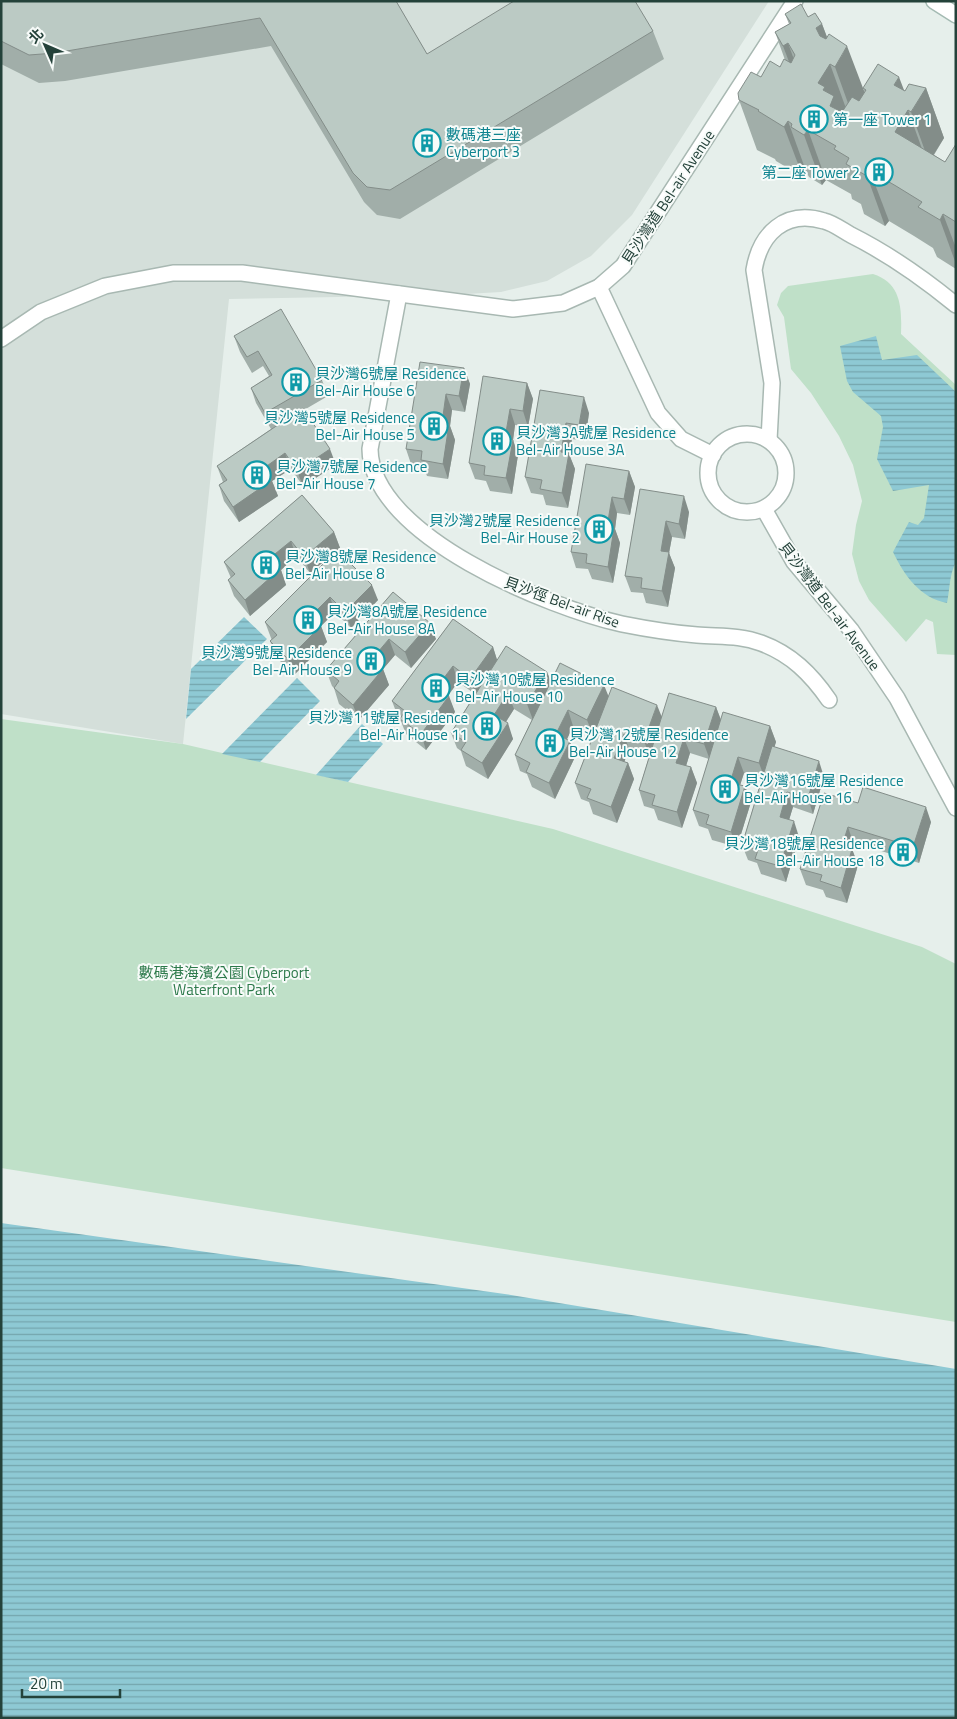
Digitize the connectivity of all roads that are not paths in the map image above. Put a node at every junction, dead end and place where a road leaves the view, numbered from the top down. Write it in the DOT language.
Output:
graph roads {
  1 [pos="795,1"];
  2 [pos="934,1"];
  3 [pos="956,15"];
  4 [pos="599,287"];
  5 [pos="399,294"];
  6 [pos="956,305"];
  7 [pos="1,339"];
  8 [pos="769,440"];
  9 [pos="713,455"];
  10 [pos="764,509"];
  11 [pos="829,700"];
  12 [pos="956,808"];
  1 -- 4 [label="street, 貝沙灣道 Bel-air Avenue"];
  2 -- 3 [label="street"];
  4 -- 5 [label="street, 貝沙灣道 Bel-air Avenue"];
  4 -- 9 [label="street"];
  5 -- 7 [label="street, 貝沙灣道 Bel-air Avenue"];
  5 -- 11 [label="street, 貝沙徑 Bel-air Rise"];
  6 -- 8 [label="street"];
  8 -- 9 [label="street"];
  8 -- 10 [label="street"];
  9 -- 10 [label="street"];
  10 -- 12 [label="street, 貝沙灣道 Bel-air Avenue"];
}
